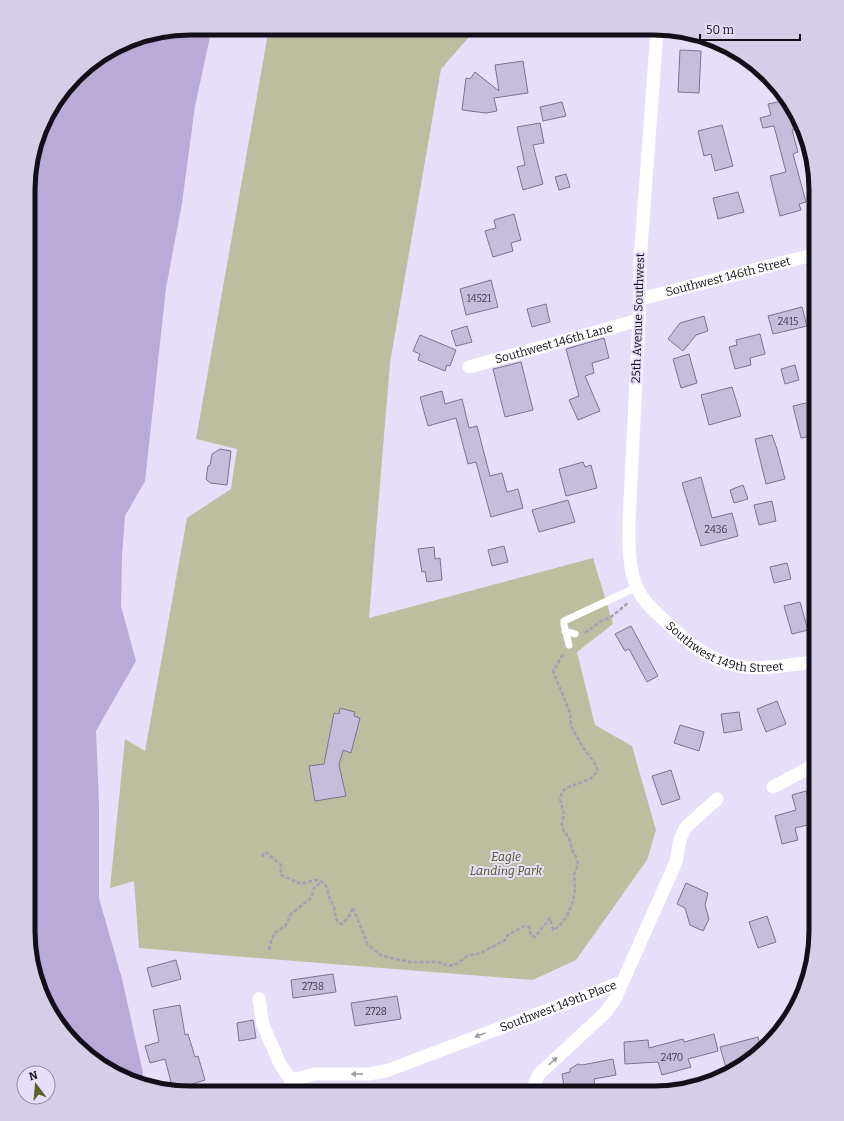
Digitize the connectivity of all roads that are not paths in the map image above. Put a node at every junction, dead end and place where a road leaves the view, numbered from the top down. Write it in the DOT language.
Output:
graph roads {
  1 [pos="660,35"];
  2 [pos="809,256"];
  3 [pos="640,299"];
  4 [pos="639,320"];
  5 [pos="469,367"];
  6 [pos="637,587"];
  7 [pos="645,602"];
  8 [pos="562,628"];
  9 [pos="575,634"];
  10 [pos="569,645"];
  11 [pos="809,663"];
  12 [pos="809,768"];
  13 [pos="773,787"];
  14 [pos="717,799"];
  15 [pos="622,982"];
  16 [pos="259,999"];
  17 [pos="291,1086"];
  18 [pos="534,1086"];
  1 -- 3 [label="street, 25th Avenue Southwest"];
  2 -- 3 [label="street, Southwest 146th Street"];
  3 -- 4 [label="street, 25th Avenue Southwest"];
  4 -- 5 [label="street, Southwest 146th Lane"];
  4 -- 6 [label="street, 25th Avenue Southwest"];
  6 -- 7 [label="street, 25th Avenue Southwest"];
  6 -- 8 [label="lane"];
  7 -- 11 [label="street, Southwest 149th Street"];
  8 -- 9 [label="lane"];
  8 -- 10 [label="lane"];
  12 -- 13 [label="street"];
  14 -- 15 [label="street, Southwest 149th Place"];
  15 -- 17 [label="street, Southwest 149th Place, one-way"];
  18 -- 15 [label="street, one-way"];
  16 -- 17 [label="street"];
}
